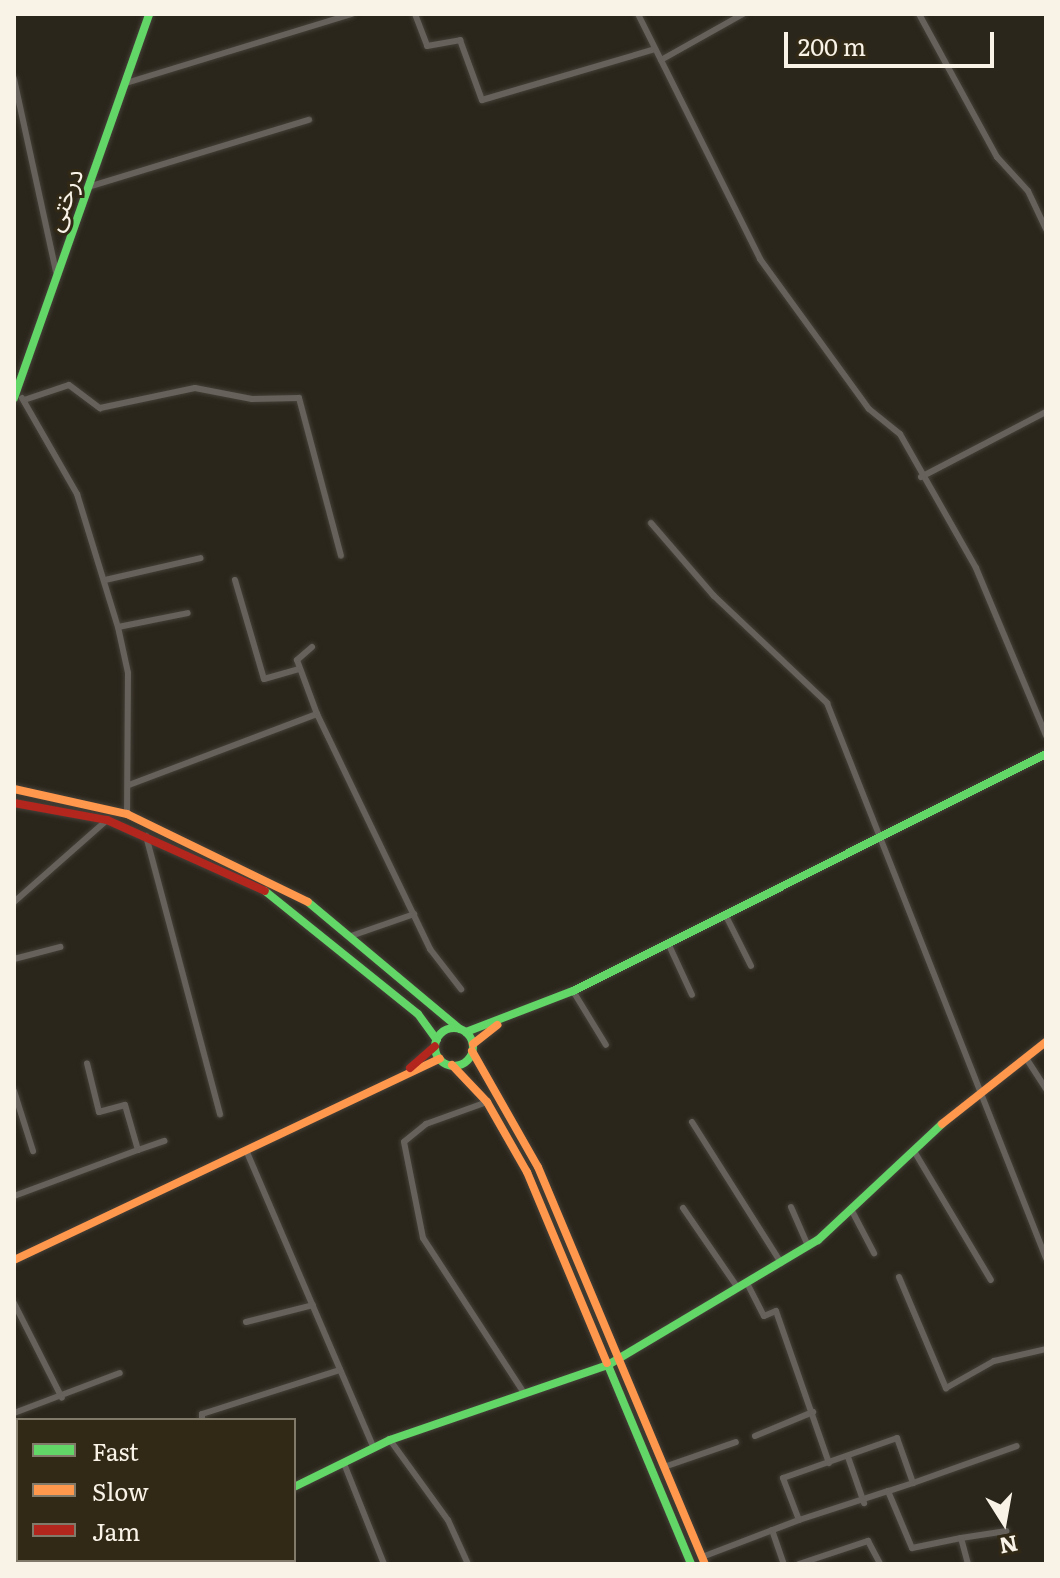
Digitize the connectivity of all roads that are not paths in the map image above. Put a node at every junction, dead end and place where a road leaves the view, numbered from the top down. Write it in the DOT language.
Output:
graph roads {
  1 [pos="149,14"];
  2 [pos="352,14"];
  3 [pos="415,14"];
  4 [pos="638,14"];
  5 [pos="743,14"];
  6 [pos="919,14"];
  7 [pos="655,49"];
  8 [pos="661,60"];
  9 [pos="14,79"];
  10 [pos="126,83"];
  11 [pos="309,120"];
  12 [pos="88,187"];
  13 [pos="1046,229"];
  14 [pos="56,271"];
  15 [pos="18,397"];
  16 [pos="1046,412"];
  17 [pos="921,477"];
  18 [pos="651,523"];
  19 [pos="341,556"];
  20 [pos="201,558"];
  21 [pos="105,580"];
  22 [pos="235,580"];
  23 [pos="188,613"];
  24 [pos="118,627"];
  25 [pos="312,647"];
  26 [pos="300,669"];
  27 [pos="317,714"];
  28 [pos="1046,735"];
  29 [pos="1046,754"];
  30 [pos="129,785"];
  31 [pos="14,789"];
  32 [pos="14,803"];
  33 [pos="127,814"];
  34 [pos="107,820"];
  35 [pos="146,836"];
  36 [pos="880,836"];
  37 [pos="14,902"];
  38 [pos="414,914"];
  39 [pos="725,914"];
  40 [pos="351,936"];
  41 [pos="668,943"];
  42 [pos="60,947"];
  43 [pos="14,959"];
  44 [pos="751,966"];
  45 [pos="461,989"];
  46 [pos="573,991"];
  47 [pos="692,995"];
  48 [pos="500,1022"];
  49 [pos="463,1030"];
  50 [pos="1046,1042"];
  51 [pos="436,1043"];
  52 [pos="606,1045"];
  53 [pos="472,1047"];
  54 [pos="1026,1058"];
  55 [pos="440,1059"];
  56 [pos="87,1063"];
  57 [pos="452,1065"];
  58 [pos="409,1069"];
  59 [pos="1046,1089"];
  60 [pos="979,1090"];
  61 [pos="14,1091"];
  62 [pos="487,1102"];
  63 [pos="220,1114"];
  64 [pos="692,1122"];
  65 [pos="164,1141"];
  66 [pos="138,1150"];
  67 [pos="246,1150"];
  68 [pos="33,1151"];
  69 [pos="914,1151"];
  70 [pos="14,1196"];
  71 [pos="791,1207"];
  72 [pos="683,1208"];
  73 [pos="851,1209"];
  74 [pos="808,1246"];
  75 [pos="874,1253"];
  76 [pos="1046,1258"];
  77 [pos="14,1260"];
  78 [pos="781,1263"];
  79 [pos="899,1277"];
  80 [pos="991,1280"];
  81 [pos="747,1283"];
  82 [pos="738,1288"];
  83 [pos="14,1303"];
  84 [pos="313,1305"];
  85 [pos="246,1322"];
  86 [pos="1046,1349"];
  87 [pos="619,1358"];
  88 [pos="608,1365"];
  89 [pos="340,1370"];
  90 [pos="120,1373"];
  91 [pos="522,1390"];
  92 [pos="62,1398"];
  93 [pos="813,1412"];
  94 [pos="14,1413"];
  95 [pos="208,1418"];
  96 [pos="755,1436"];
  97 [pos="390,1440"];
  98 [pos="736,1442"];
  99 [pos="1017,1446"];
  100 [pos="374,1448"];
  101 [pos="848,1457"];
  102 [pos="829,1463"];
  103 [pos="345,1466"];
  104 [pos="664,1467"];
  105 [pos="913,1483"];
  106 [pos="296,1486"];
  107 [pos="888,1491"];
  108 [pos="864,1503"];
  109 [pos="799,1520"];
  110 [pos="772,1530"];
  111 [pos="1006,1531"];
  112 [pos="961,1538"];
  113 [pos="704,1560"];
  114 [pos="384,1564"];
  115 [pos="468,1564"];
  116 [pos="691,1564"];
  117 [pos="784,1564"];
  118 [pos="799,1564"];
  119 [pos="880,1564"];
  120 [pos="968,1564"];
  1 -- 10 [label="main road, درختی"];
  2 -- 10 [label="street"];
  3 -- 7 [label="street"];
  4 -- 7 [label="street"];
  5 -- 8 [label="street"];
  6 -- 13 [label="street"];
  7 -- 8 [label="street"];
  8 -- 17 [label="street"];
  9 -- 14 [label="street"];
  10 -- 12 [label="main road, درختی"];
  11 -- 12 [label="street"];
  12 -- 14 [label="main road, درختی"];
  14 -- 15 [label="main road, درختی"];
  15 -- 19 [label="street"];
  15 -- 21 [label="street"];
  16 -- 17 [label="street"];
  17 -- 28 [label="street"];
  18 -- 36 [label="street"];
  20 -- 21 [label="street"];
  21 -- 24 [label="street"];
  22 -- 26 [label="street"];
  23 -- 24 [label="street"];
  24 -- 30 [label="street"];
  25 -- 26 [label="street"];
  26 -- 27 [label="street"];
  27 -- 30 [label="street"];
  27 -- 38 [label="street"];
  29 -- 36 [label="main road"];
  30 -- 33 [label="street"];
  31 -- 33 [label="main road"];
  32 -- 34 [label="main road"];
  33 -- 40 [label="main road"];
  34 -- 35 [label="main road"];
  34 -- 37 [label="street"];
  35 -- 51 [label="main road"];
  35 -- 63 [label="street"];
  36 -- 39 [label="main road"];
  36 -- 60 [label="street"];
  38 -- 40 [label="street"];
  38 -- 45 [label="street"];
  39 -- 41 [label="main road"];
  39 -- 44 [label="street"];
  40 -- 49 [label="main road"];
  41 -- 46 [label="main road"];
  41 -- 47 [label="street"];
  42 -- 43 [label="street"];
  46 -- 48 [label="main road"];
  46 -- 52 [label="street"];
  48 -- 49 [label="main road"];
  48 -- 53 [label="main road"];
  49 -- 51 [label="main road"];
  49 -- 53 [label="main road"];
  50 -- 54 [label="main road"];
  51 -- 55 [label="main road"];
  51 -- 58 [label="main road"];
  53 -- 57 [label="main road"];
  53 -- 87 [label="main road"];
  54 -- 59 [label="street"];
  54 -- 60 [label="main road"];
  55 -- 57 [label="main road"];
  55 -- 58 [label="main road"];
  56 -- 66 [label="street"];
  57 -- 62 [label="main road"];
  58 -- 67 [label="main road"];
  60 -- 69 [label="main road"];
  60 -- 76 [label="street"];
  61 -- 68 [label="street"];
  62 -- 88 [label="main road"];
  62 -- 91 [label="street"];
  64 -- 78 [label="street"];
  65 -- 66 [label="street"];
  66 -- 70 [label="street"];
  67 -- 77 [label="main road"];
  67 -- 84 [label="street"];
  69 -- 73 [label="main road"];
  69 -- 80 [label="street"];
  71 -- 74 [label="street"];
  72 -- 82 [label="street"];
  73 -- 74 [label="main road"];
  73 -- 75 [label="street"];
  74 -- 78 [label="main road"];
  78 -- 81 [label="main road"];
  79 -- 86 [label="street"];
  81 -- 82 [label="main road"];
  81 -- 93 [label="street"];
  82 -- 87 [label="main road"];
  83 -- 92 [label="street"];
  84 -- 85 [label="street"];
  84 -- 89 [label="street"];
  87 -- 88 [label="main road"];
  87 -- 104 [label="main road"];
  88 -- 91 [label="main road"];
  88 -- 116 [label="main road"];
  89 -- 95 [label="street"];
  89 -- 100 [label="street"];
  90 -- 92 [label="street"];
  91 -- 97 [label="main road"];
  92 -- 94 [label="street"];
  93 -- 96 [label="street"];
  93 -- 102 [label="street"];
  97 -- 100 [label="main road"];
  97 -- 115 [label="street"];
  98 -- 104 [label="street"];
  99 -- 105 [label="street"];
  100 -- 103 [label="main road"];
  101 -- 102 [label="street"];
  101 -- 105 [label="street"];
  101 -- 108 [label="street"];
  102 -- 109 [label="street"];
  103 -- 106 [label="main road"];
  103 -- 114 [label="street"];
  104 -- 113 [label="main road"];
  105 -- 107 [label="street"];
  107 -- 108 [label="street"];
  107 -- 112 [label="street"];
  108 -- 109 [label="street"];
  109 -- 110 [label="street"];
  110 -- 113 [label="street"];
  110 -- 117 [label="street"];
  111 -- 112 [label="street"];
  112 -- 120 [label="street"];
  118 -- 119 [label="street"];
}
